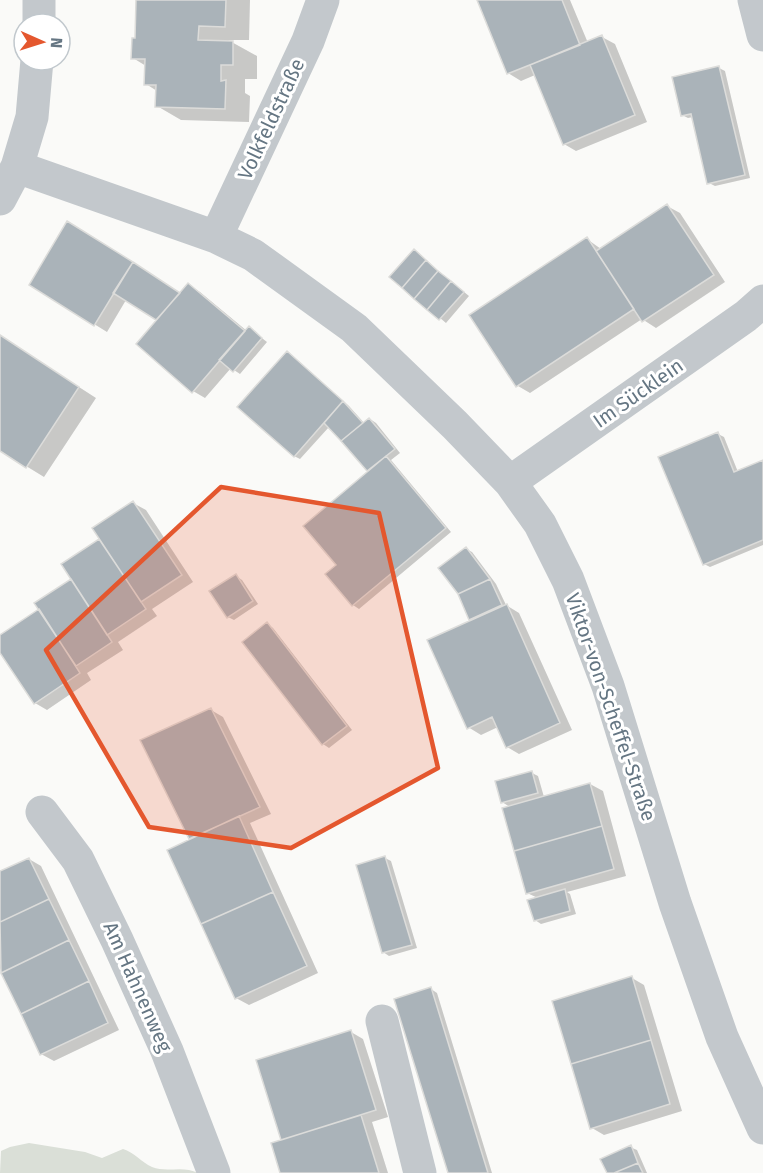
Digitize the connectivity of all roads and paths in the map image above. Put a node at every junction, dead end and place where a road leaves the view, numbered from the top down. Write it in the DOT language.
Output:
graph roads {
  1 [pos="323,0"];
  2 [pos="754,0"];
  3 [pos="763,35"];
  4 [pos="36,72"];
  5 [pos="17,167"];
  6 [pos="0,199"];
  7 [pos="216,237"];
  8 [pos="763,301"];
  9 [pos="510,482"];
  10 [pos="42,812"];
  11 [pos="382,1021"];
  12 [pos="763,1128"];
  13 [pos="214,1173"];
  14 [pos="420,1173"];
  1 -- 7 [label="street, Volkfeldstraße"];
  2 -- 3 [label="street"];
  4 -- 5 [label="street"];
  5 -- 6 [label="street"];
  5 -- 7 [label="street, Viktor-von-Scheffel-Straße"];
  7 -- 9 [label="street, Viktor-von-Scheffel-Straße"];
  8 -- 9 [label="street, Im Sücklein"];
  9 -- 12 [label="street, Viktor-von-Scheffel-Straße"];
  10 -- 13 [label="street, Am Hahnenweg"];
  11 -- 14 [label="street"];
}
